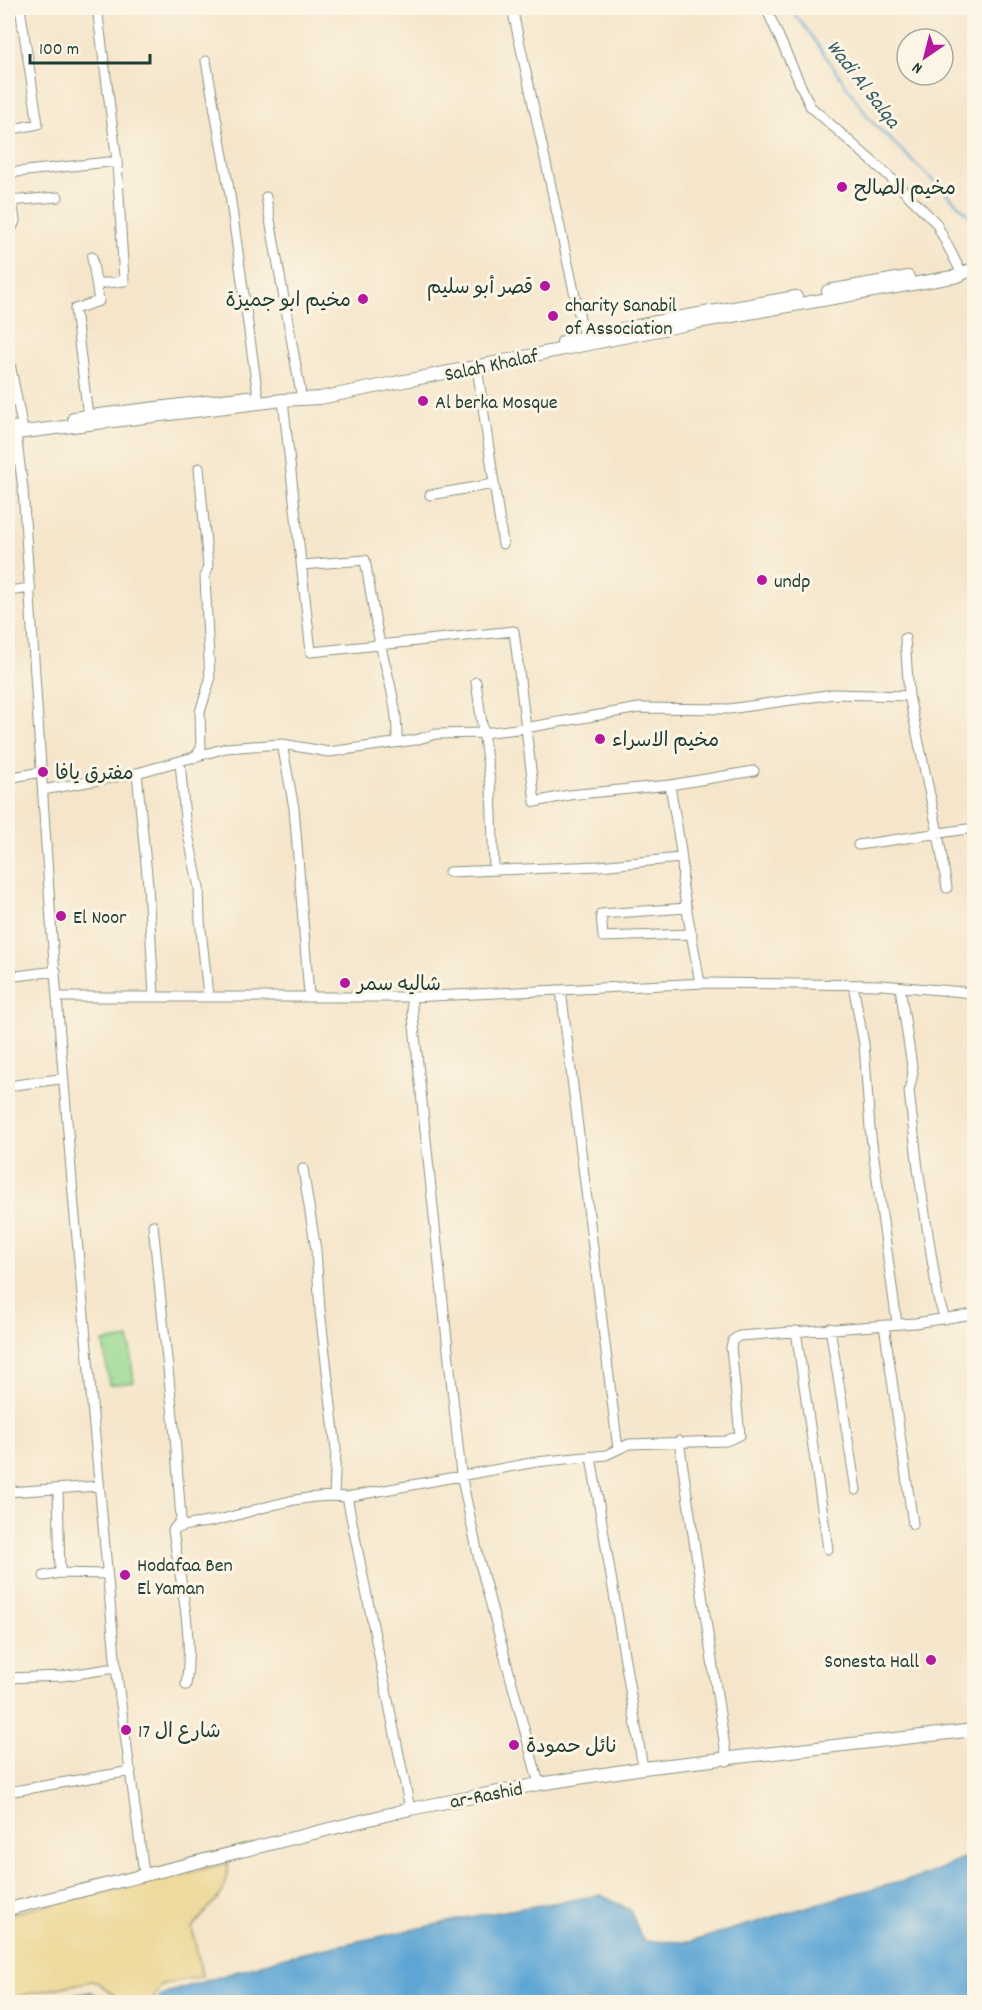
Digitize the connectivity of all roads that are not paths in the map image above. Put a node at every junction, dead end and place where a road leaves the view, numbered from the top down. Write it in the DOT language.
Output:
graph roads {
  1 [pos="20,8"];
  2 [pos="98,8"];
  3 [pos="512,8"];
  4 [pos="766,8"];
  5 [pos="206,62"];
  6 [pos="8,130"];
  7 [pos="117,161"];
  8 [pos="8,173"];
  9 [pos="58,197"];
  10 [pos="267,197"];
  11 [pos="10,200"];
  12 [pos="8,237"];
  13 [pos="92,257"];
  14 [pos="968,269"];
  15 [pos="97,284"];
  16 [pos="584,337"];
  17 [pos="8,353"];
  18 [pos="477,367"];
  19 [pos="301,394"];
  20 [pos="258,396"];
  21 [pos="283,400"];
  22 [pos="88,416"];
  23 [pos="13,429"];
  24 [pos="199,468"];
  25 [pos="493,484"];
  26 [pos="430,495"];
  27 [pos="503,544"];
  28 [pos="302,565"];
  29 [pos="31,588"];
  30 [pos="8,591"];
  31 [pos="905,638"];
  32 [pos="380,643"];
  33 [pos="476,682"];
  34 [pos="909,696"];
  35 [pos="525,728"];
  36 [pos="483,733"];
  37 [pos="397,741"];
  38 [pos="282,744"];
  39 [pos="194,758"];
  40 [pos="180,761"];
  41 [pos="754,771"];
  42 [pos="42,772"];
  43 [pos="137,773"];
  44 [pos="8,778"];
  45 [pos="670,785"];
  46 [pos="43,790"];
  47 [pos="975,828"];
  48 [pos="938,833"];
  49 [pos="858,845"];
  50 [pos="680,858"];
  51 [pos="494,869"];
  52 [pos="449,872"];
  53 [pos="947,888"];
  54 [pos="687,908"];
  55 [pos="692,934"];
  56 [pos="56,971"];
  57 [pos="8,977"];
  58 [pos="700,983"];
  59 [pos="853,985"];
  60 [pos="900,987"];
  61 [pos="561,990"];
  62 [pos="975,993"];
  63 [pos="208,995"];
  64 [pos="309,995"];
  65 [pos="154,996"];
  66 [pos="58,997"];
  67 [pos="411,997"];
  68 [pos="59,1079"];
  69 [pos="8,1086"];
  70 [pos="303,1169"];
  71 [pos="153,1225"];
  72 [pos="975,1314"];
  73 [pos="945,1319"];
  74 [pos="897,1323"];
  75 [pos="884,1325"];
  76 [pos="830,1328"];
  77 [pos="796,1331"];
  78 [pos="679,1441"];
  79 [pos="618,1449"];
  80 [pos="591,1457"];
  81 [pos="461,1474"];
  82 [pos="99,1486"];
  83 [pos="58,1490"];
  84 [pos="856,1490"];
  85 [pos="8,1492"];
  86 [pos="334,1496"];
  87 [pos="347,1497"];
  88 [pos="913,1524"];
  89 [pos="173,1530"];
  90 [pos="828,1549"];
  91 [pos="60,1573"];
  92 [pos="106,1574"];
  93 [pos="44,1576"];
  94 [pos="116,1668"];
  95 [pos="8,1678"];
  96 [pos="186,1685"];
  97 [pos="975,1730"];
  98 [pos="728,1761"];
  99 [pos="643,1768"];
  100 [pos="131,1771"];
  101 [pos="539,1784"];
  102 [pos="8,1792"];
  103 [pos="410,1809"];
  104 [pos="144,1873"];
  105 [pos="8,1909"];
  1 -- 6 [label="street"];
  2 -- 7 [label="street"];
  3 -- 16 [label="street"];
  4 -- 14 [label="street"];
  5 -- 20 [label="street"];
  7 -- 8 [label="street"];
  7 -- 15 [label="street"];
  9 -- 11 [label="street"];
  10 -- 19 [label="street"];
  11 -- 12 [label="street"];
  13 -- 15 [label="street"];
  14 -- 16 [label="main road, Salah Khalaf"];
  14 -- 18 [label="main road, Salah Khalaf"];
  15 -- 22 [label="street"];
  16 -- 19 [label="main road, Salah Khalaf"];
  17 -- 23 [label="street"];
  18 -- 21 [label="main road, Salah Khalaf"];
  18 -- 25 [label="street"];
  19 -- 20 [label="main road, Salah Khalaf"];
  20 -- 22 [label="main road, Salah Khalaf"];
  21 -- 23 [label="main road, Salah Khalaf"];
  21 -- 28 [label="street"];
  22 -- 23 [label="main road, Salah Khalaf"];
  23 -- 29 [label="street"];
  24 -- 39 [label="street"];
  25 -- 26 [label="street"];
  25 -- 27 [label="street"];
  28 -- 32 [label="street"];
  28 -- 32 [label="street"];
  29 -- 30 [label="street"];
  29 -- 42 [label="street"];
  31 -- 34 [label="street"];
  32 -- 35 [label="street"];
  32 -- 37 [label="street"];
  33 -- 36 [label="street"];
  34 -- 35 [label="street"];
  34 -- 48 [label="street"];
  35 -- 36 [label="street"];
  35 -- 45 [label="street"];
  36 -- 37 [label="street"];
  36 -- 51 [label="street"];
  37 -- 38 [label="street"];
  38 -- 39 [label="street"];
  38 -- 64 [label="street"];
  39 -- 40 [label="street"];
  40 -- 43 [label="street"];
  40 -- 63 [label="street"];
  41 -- 45 [label="street"];
  42 -- 44 [label="street"];
  42 -- 46 [label="street"];
  43 -- 46 [label="street"];
  43 -- 65 [label="street"];
  45 -- 50 [label="street"];
  46 -- 56 [label="street"];
  47 -- 48 [label="street"];
  48 -- 49 [label="street"];
  48 -- 53 [label="street"];
  50 -- 51 [label="street"];
  50 -- 54 [label="street"];
  51 -- 52 [label="street"];
  54 -- 55 [label="street"];
  54 -- 55 [label="street"];
  55 -- 58 [label="street"];
  56 -- 57 [label="street"];
  56 -- 66 [label="street"];
  58 -- 59 [label="street"];
  58 -- 61 [label="street"];
  59 -- 60 [label="street"];
  59 -- 74 [label="street"];
  60 -- 62 [label="street"];
  60 -- 73 [label="street"];
  61 -- 67 [label="street"];
  61 -- 79 [label="street"];
  63 -- 64 [label="street"];
  63 -- 65 [label="street"];
  64 -- 67 [label="street"];
  65 -- 66 [label="street"];
  66 -- 82 [label="street"];
  67 -- 81 [label="street"];
  68 -- 69 [label="street"];
  70 -- 86 [label="street"];
  71 -- 89 [label="street"];
  72 -- 73 [label="street"];
  73 -- 74 [label="street"];
  74 -- 75 [label="street"];
  75 -- 76 [label="street"];
  75 -- 88 [label="street"];
  76 -- 77 [label="street"];
  76 -- 84 [label="street"];
  77 -- 78 [label="street"];
  77 -- 90 [label="street"];
  78 -- 79 [label="street"];
  78 -- 98 [label="street"];
  79 -- 80 [label="street"];
  80 -- 81 [label="street"];
  80 -- 99 [label="street"];
  81 -- 87 [label="street"];
  81 -- 101 [label="street"];
  82 -- 83 [label="street"];
  82 -- 92 [label="street"];
  83 -- 85 [label="street"];
  83 -- 91 [label="street"];
  86 -- 87 [label="street"];
  86 -- 89 [label="street"];
  87 -- 103 [label="street"];
  89 -- 96 [label="street"];
  91 -- 92 [label="street"];
  91 -- 93 [label="street"];
  92 -- 94 [label="street"];
  94 -- 95 [label="street"];
  94 -- 100 [label="street"];
  97 -- 98 [label="main road, ar-Rashid"];
  98 -- 99 [label="main road, ar-Rashid"];
  99 -- 101 [label="main road, ar-Rashid"];
  100 -- 102 [label="street"];
  100 -- 104 [label="street"];
  101 -- 103 [label="main road, ar-Rashid"];
  103 -- 104 [label="main road, ar-Rashid"];
  104 -- 105 [label="main road, ar-Rashid"];
}
